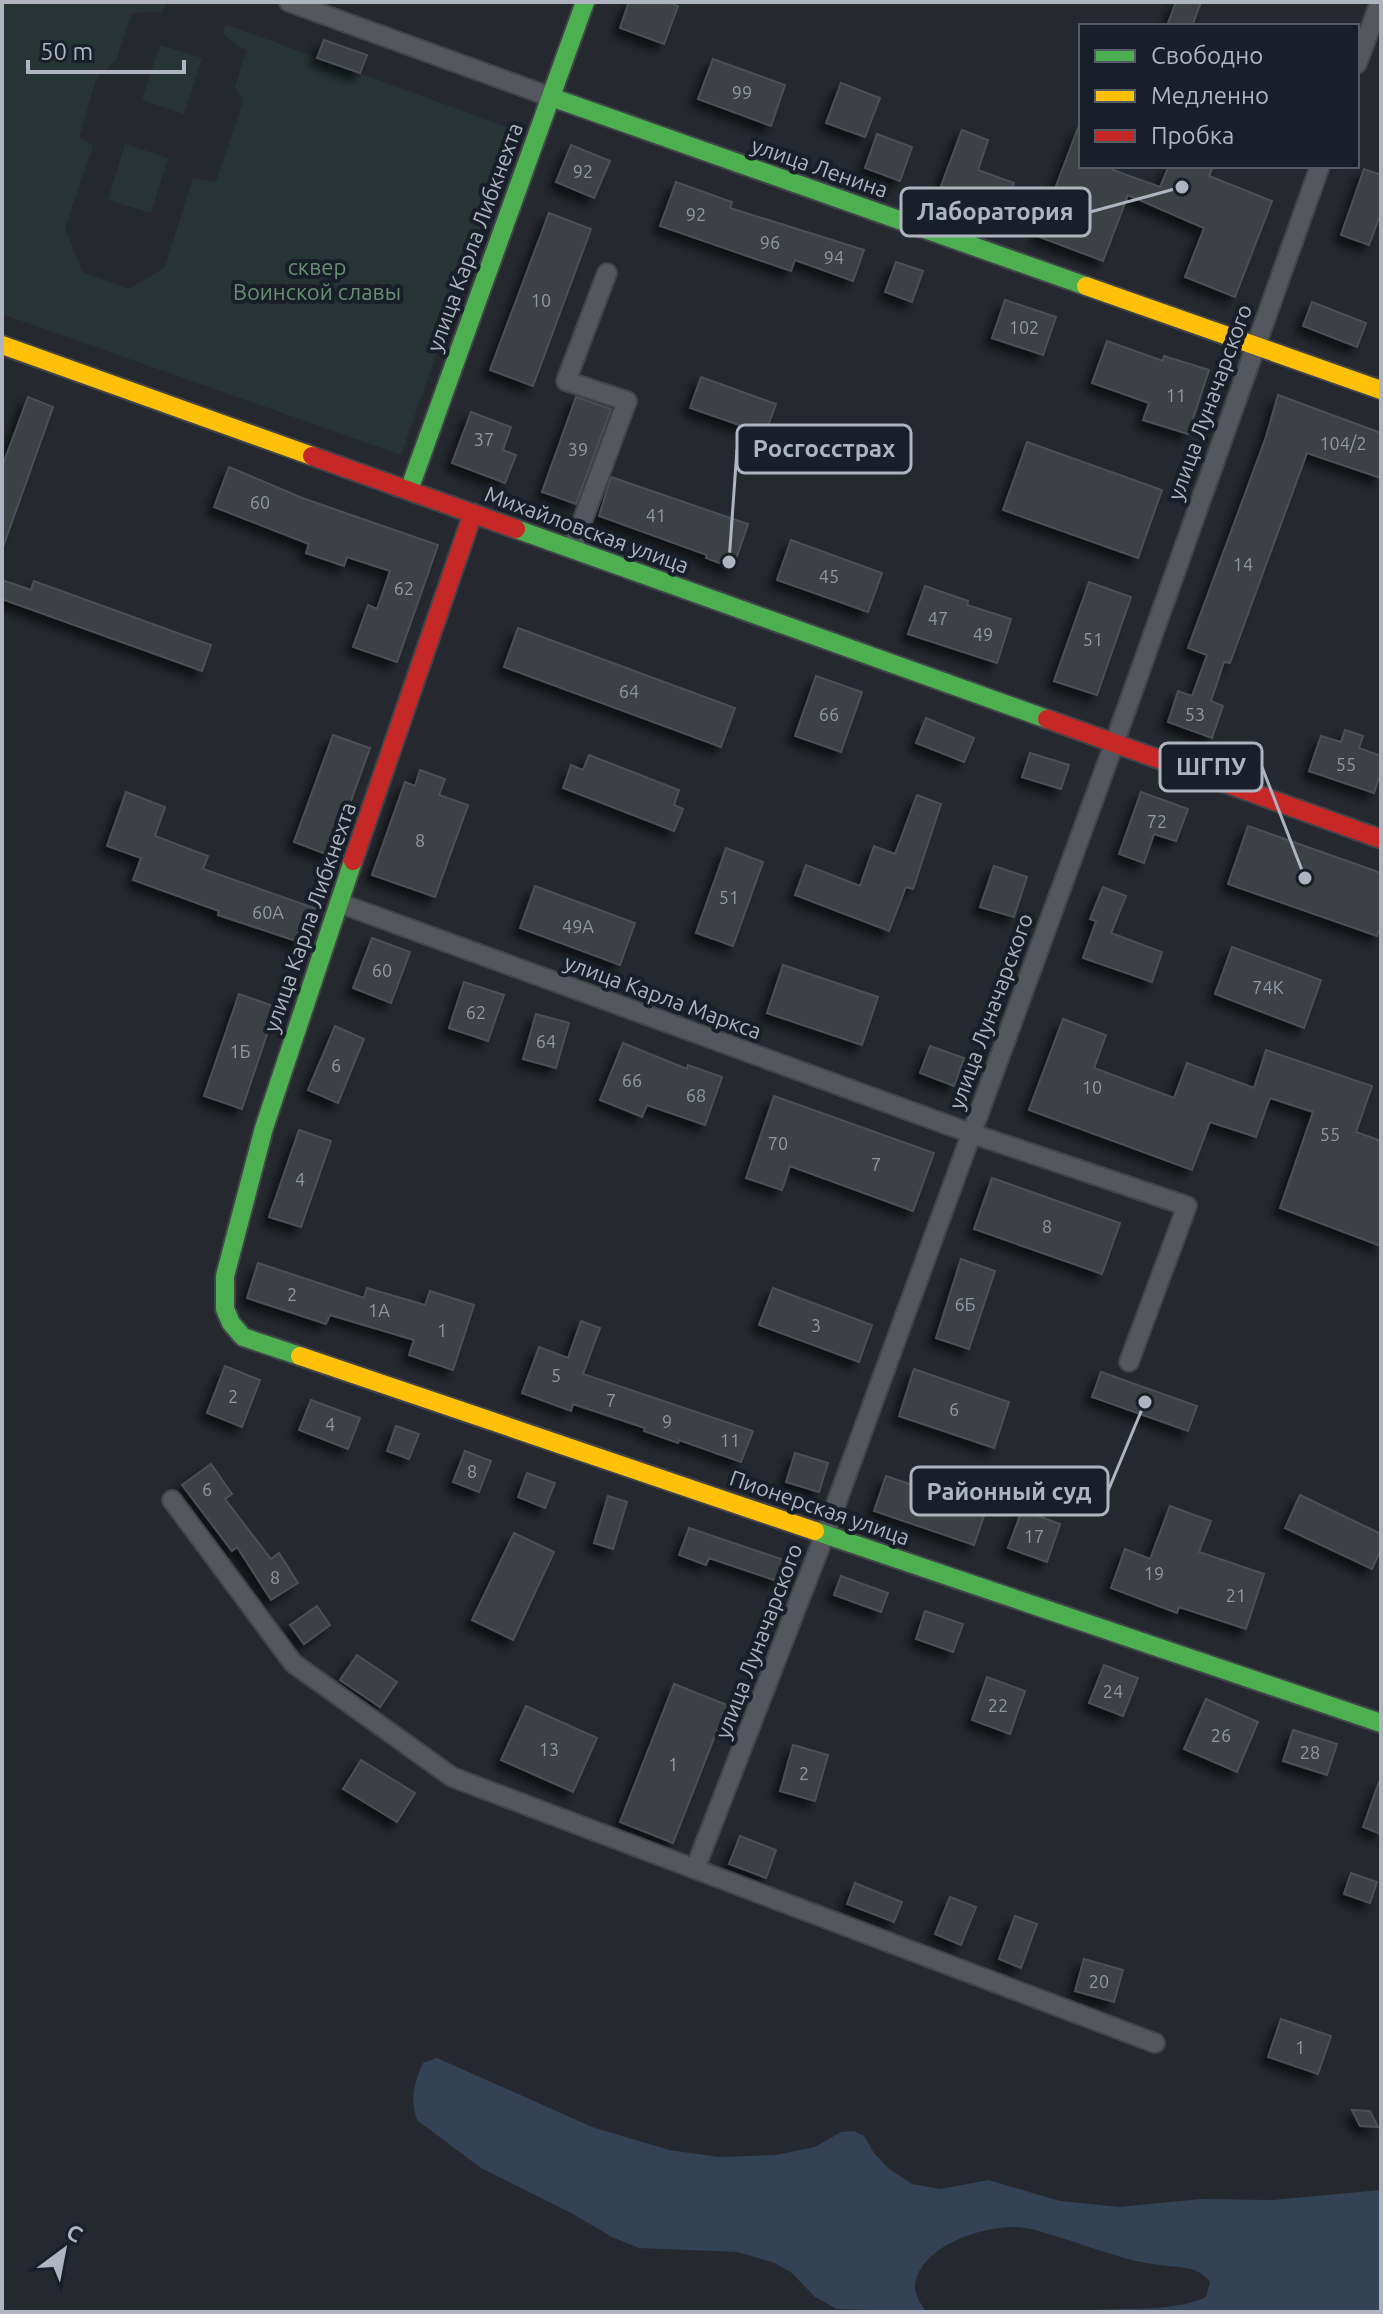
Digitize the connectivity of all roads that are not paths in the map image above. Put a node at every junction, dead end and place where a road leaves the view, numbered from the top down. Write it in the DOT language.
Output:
graph roads {
  1 [pos="289,2"];
  2 [pos="585,2"];
  3 [pos="1380,2"];
  4 [pos="1359,59"];
  5 [pos="551,97"];
  6 [pos="1319,168"];
  7 [pos="607,273"];
  8 [pos="2,345"];
  9 [pos="1254,345"];
  10 [pos="1381,390"];
  11 [pos="409,490"];
  12 [pos="473,513"];
  13 [pos="572,549"];
  14 [pos="1114,744"];
  15 [pos="1381,839"];
  16 [pos="339,903"];
  17 [pos="970,1133"];
  18 [pos="243,1337"];
  19 [pos="1129,1362"];
  20 [pos="172,1500"];
  21 [pos="825,1534"];
  22 [pos="1381,1723"];
  23 [pos="695,1869"];
  24 [pos="1155,2043"];
  1 -- 5 [label="street, улица Ленина"];
  2 -- 5 [label="street, улица Карла Либкнехта"];
  3 -- 4 [label="street"];
  5 -- 9 [label="street, улица Ленина"];
  5 -- 11 [label="street, улица Карла Либкнехта"];
  6 -- 9 [label="street, улица Луначарского"];
  7 -- 13 [label="street"];
  8 -- 11 [label="street, Михайловская улица"];
  9 -- 10 [label="street, улица Ленина"];
  9 -- 14 [label="street, улица Луначарского"];
  11 -- 12 [label="street, Михайловская улица"];
  12 -- 13 [label="street, Михайловская улица"];
  12 -- 16 [label="street, улица Карла Либкнехта"];
  13 -- 14 [label="street, Михайловская улица"];
  14 -- 15 [label="street, Михайловская улица"];
  14 -- 17 [label="street, улица Луначарского"];
  16 -- 17 [label="street, улица Карла Маркса"];
  16 -- 18 [label="street, улица Карла Либкнехта"];
  17 -- 19 [label="street, улица Карла Маркса"];
  17 -- 21 [label="street, улица Луначарского"];
  18 -- 21 [label="street, Пионерская улица"];
  20 -- 23 [label="street"];
  21 -- 22 [label="street, Пионерская улица"];
  21 -- 23 [label="street, улица Луначарского"];
  23 -- 24 [label="street"];
}
